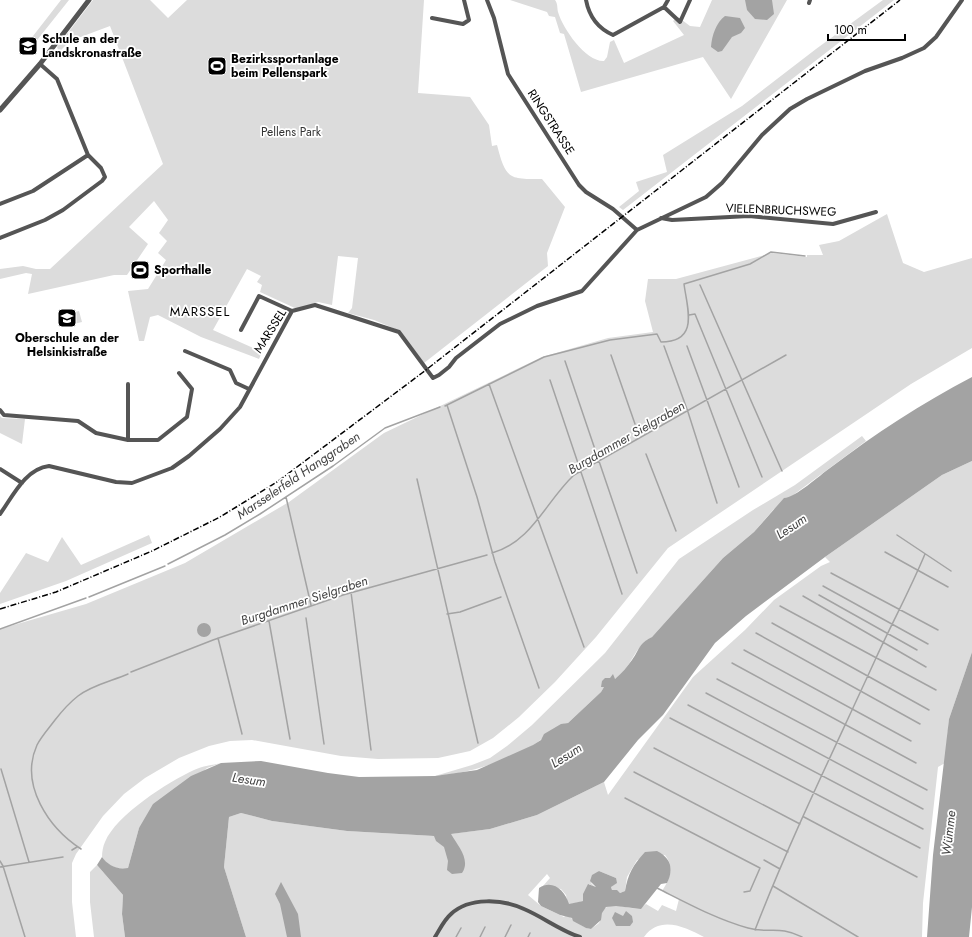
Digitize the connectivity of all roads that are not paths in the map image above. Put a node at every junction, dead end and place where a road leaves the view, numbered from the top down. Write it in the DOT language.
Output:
graph roads {
  1 [pos="89,0"];
  2 [pos="464,0"];
  3 [pos="487,0"];
  4 [pos="586,0"];
  5 [pos="668,0"];
  6 [pos="690,0"];
  7 [pos="962,0"];
  8 [pos="664,7"];
  9 [pos="432,18"];
  10 [pos="40,64"];
  11 [pos="0,110"];
  12 [pos="88,155"];
  13 [pos="0,204"];
  14 [pos="876,212"];
  15 [pos="660,218"];
  16 [pos="637,230"];
  17 [pos="0,238"];
  18 [pos="292,311"];
  19 [pos="241,330"];
  20 [pos="185,351"];
  21 [pos="179,373"];
  22 [pos="128,384"];
  23 [pos="249,389"];
  24 [pos="0,410"];
  25 [pos="128,440"];
  26 [pos="0,469"];
  27 [pos="22,483"];
  28 [pos="0,514"];
  29 [pos="435,937"];
  30 [pos="580,937"];
  1 -- 10 [label="street"];
  2 -- 9 [label="street"];
  3 -- 16 [label="street, RINGSTRASSE"];
  4 -- 8 [label="street"];
  5 -- 8 [label="street"];
  6 -- 8 [label="street"];
  7 -- 15 [label="street"];
  10 -- 11 [label="street"];
  10 -- 12 [label="street"];
  12 -- 13 [label="street"];
  12 -- 17 [label="street"];
  14 -- 15 [label="street, VIELENBRUCHSWEG"];
  15 -- 16 [label="street"];
  16 -- 18 [label="street, MARSSEL"];
  18 -- 19 [label="street"];
  18 -- 23 [label="street, MARSSEL"];
  20 -- 23 [label="street"];
  21 -- 25 [label="street"];
  22 -- 25 [label="street"];
  23 -- 27 [label="street, MARSSEL"];
  24 -- 25 [label="street"];
  26 -- 27 [label="street"];
  27 -- 28 [label="street, MARSSEL"];
  29 -- 30 [label="street"];
}
